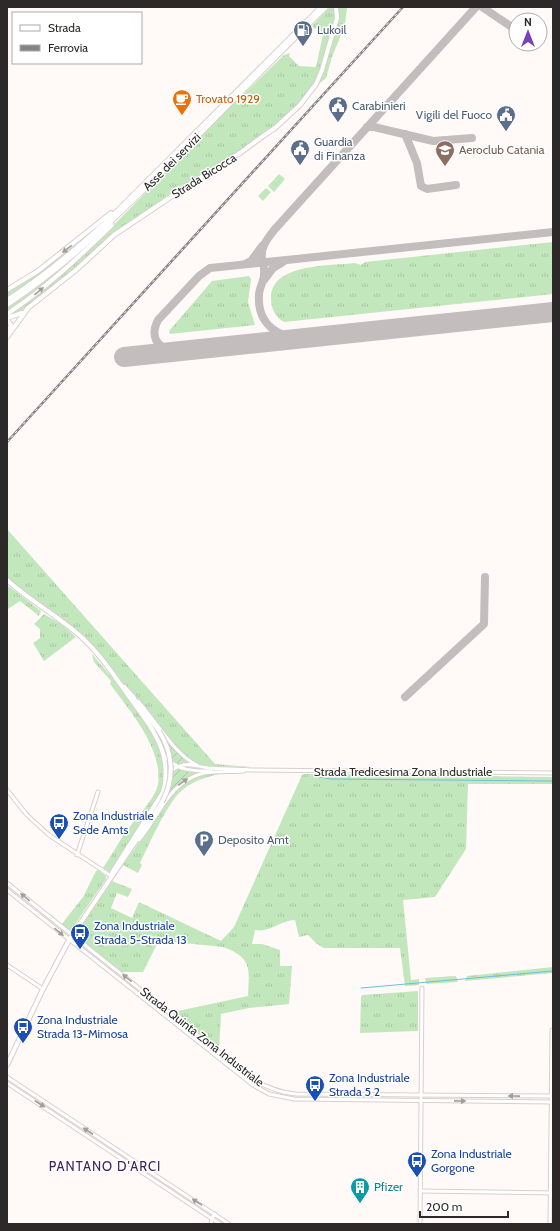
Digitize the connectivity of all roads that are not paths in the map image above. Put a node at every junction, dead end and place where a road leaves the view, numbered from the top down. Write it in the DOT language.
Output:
graph roads {
  1 [pos="321,7"];
  2 [pos="326,7"];
  3 [pos="336,7"];
  4 [pos="152,182"];
  5 [pos="140,188"];
  6 [pos="7,290"];
  7 [pos="7,300"];
  8 [pos="7,305"];
  9 [pos="24,312"];
  10 [pos="7,314"];
  11 [pos="7,319"];
  12 [pos="7,336"];
  13 [pos="7,580"];
  14 [pos="116,678"];
  15 [pos="124,686"];
  16 [pos="162,751"];
  17 [pos="178,766"];
  18 [pos="201,767"];
  19 [pos="252,770"];
  20 [pos="237,772"];
  21 [pos="553,773"];
  22 [pos="165,787"];
  23 [pos="7,790"];
  24 [pos="98,792"];
  25 [pos="134,846"];
  26 [pos="77,855"];
  27 [pos="112,876"];
  28 [pos="7,883"];
  29 [pos="7,890"];
  30 [pos="78,926"];
  31 [pos="72,935"];
  32 [pos="69,940"];
  33 [pos="82,943"];
  34 [pos="7,965"];
  35 [pos="422,988"];
  36 [pos="43,989"];
  37 [pos="552,1030"];
  38 [pos="7,1065"];
  39 [pos="7,1077"];
  40 [pos="7,1083"];
  41 [pos="290,1094"];
  42 [pos="296,1094"];
  43 [pos="421,1095"];
  44 [pos="552,1096"];
  45 [pos="289,1099"];
  46 [pos="297,1099"];
  47 [pos="421,1100"];
  48 [pos="552,1102"];
  49 [pos="100,1138"];
  50 [pos="97,1142"];
  51 [pos="420,1192"];
  52 [pos="552,1193"];
  53 [pos="215,1214"];
  54 [pos="212,1218"];
  55 [pos="211,1224"];
  56 [pos="220,1224"];
  57 [pos="229,1224"];
  58 [pos="420,1224"];
  59 [pos="550,1224"];
  1 -- 5 [label="main road, Asse dei servizi"];
  2 -- 4 [label="main road, Asse dei servizi"];
  3 -- 9 [label="main road, Strada Bicocca"];
  4 -- 8 [label="main road, Asse dei servizi"];
  10 -- 4 [label="main road, one-way"];
  5 -- 6 [label="main road, one-way"];
  5 -- 7 [label="main road, Asse dei servizi"];
  9 -- 11 [label="main road"];
  9 -- 12 [label="main road"];
  11 -- 12 [label="main road"];
  13 -- 14 [label="main road"];
  14 -- 15 [label="main road"];
  14 -- 16 [label="main road"];
  15 -- 18 [label="street"];
  15 -- 25 [label="main road, bridge"];
  16 -- 17 [label="street"];
  16 -- 22 [label="main road"];
  17 -- 18 [label="street"];
  17 -- 20 [label="street"];
  17 -- 22 [label="street"];
  18 -- 19 [label="street"];
  19 -- 20 [label="street"];
  19 -- 21 [label="street, Strada Tredicesima Zona Industriale"];
  25 -- 20 [label="street, one-way"];
  22 -- 27 [label="main road"];
  23 -- 26 [label="street"];
  24 -- 26 [label="street"];
  25 -- 27 [label="main road"];
  26 -- 27 [label="street"];
  27 -- 30 [label="main road"];
  31 -- 28 [label="street, Strada Quinta Zona Industriale, one-way"];
  29 -- 32 [label="street, Strada Quinta Zona Industriale, one-way"];
  30 -- 31 [label="main road"];
  30 -- 33 [label="street"];
  31 -- 32 [label="main road"];
  31 -- 33 [label="street, Strada Quinta Zona Industriale"];
  32 -- 36 [label="main road"];
  32 -- 45 [label="street, Strada Quinta Zona Industriale"];
  41 -- 33 [label="street, Strada Quinta Zona Industriale, one-way"];
  34 -- 36 [label="street"];
  35 -- 43 [label="street"];
  36 -- 38 [label="main road"];
  37 -- 44 [label="street"];
  49 -- 39 [label="street, one-way"];
  40 -- 50 [label="street, one-way"];
  41 -- 42 [label="street, Strada Quinta Zona Industriale"];
  41 -- 45 [label="street"];
  42 -- 43 [label="street, Strada Quinta Zona Industriale"];
  42 -- 46 [label="street"];
  44 -- 43 [label="street, Strada Quinta Zona Industriale, one-way"];
  43 -- 47 [label="street"];
  44 -- 48 [label="street"];
  45 -- 46 [label="street, Strada Quinta Zona Industriale"];
  46 -- 47 [label="street, Strada Quinta Zona Industriale"];
  47 -- 48 [label="street, Strada Quinta Zona Industriale, one-way"];
  47 -- 51 [label="street"];
  48 -- 52 [label="street"];
  49 -- 50 [label="street"];
  53 -- 49 [label="street, one-way"];
  50 -- 54 [label="street"];
  51 -- 52 [label="street"];
  51 -- 58 [label="street"];
  52 -- 59 [label="street"];
  53 -- 54 [label="street"];
  53 -- 57 [label="street"];
  54 -- 55 [label="street"];
  54 -- 56 [label="street"];
}
